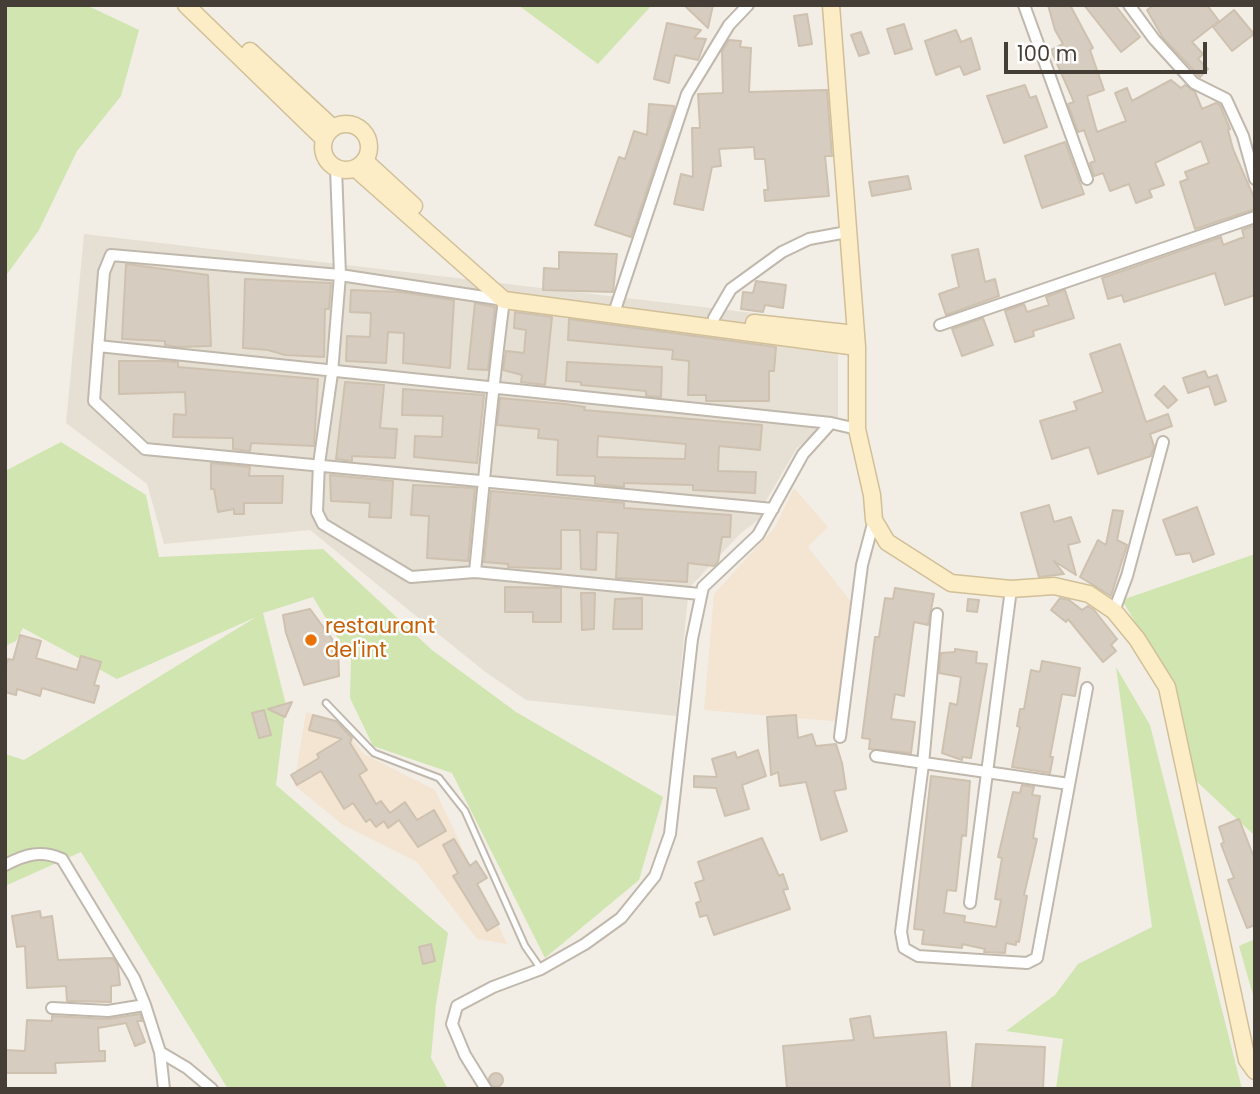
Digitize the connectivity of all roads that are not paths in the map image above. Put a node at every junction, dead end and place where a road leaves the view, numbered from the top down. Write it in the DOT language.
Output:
graph roads {
  1 [pos="186,5"];
  2 [pos="201,5"];
  3 [pos="748,5"];
  4 [pos="831,5"];
  5 [pos="1024,5"];
  6 [pos="1134,7"];
  7 [pos="328,133"];
  8 [pos="361,165"];
  9 [pos="336,168"];
  10 [pos="1087,179"];
  11 [pos="1255,179"];
  12 [pos="1255,217"];
  13 [pos="847,232"];
  14 [pos="340,275"];
  15 [pos="504,300"];
  16 [pos="616,307"];
  17 [pos="714,318"];
  18 [pos="940,325"];
  19 [pos="857,341"];
  20 [pos="98,346"];
  21 [pos="332,373"];
  22 [pos="492,386"];
  23 [pos="831,423"];
  24 [pos="857,429"];
  25 [pos="1163,442"];
  26 [pos="319,464"];
  27 [pos="484,484"];
  28 [pos="773,509"];
  29 [pos="874,520"];
  30 [pos="475,572"];
  31 [pos="1011,589"];
  32 [pos="700,594"];
  33 [pos="1114,611"];
  34 [pos="937,614"];
  35 [pos="1087,688"];
  36 [pos="326,703"];
  37 [pos="840,737"];
  38 [pos="876,756"];
  39 [pos="923,764"];
  40 [pos="986,774"];
  41 [pos="1069,784"];
  42 [pos="5,865"];
  43 [pos="970,903"];
  44 [pos="541,969"];
  45 [pos="145,1005"];
  46 [pos="52,1008"];
  47 [pos="160,1052"];
  48 [pos="1255,1071"];
  49 [pos="164,1089"];
  50 [pos="212,1089"];
  51 [pos="486,1089"];
  1 -- 7 [label="main road"];
  2 -- 7 [label="main road"];
  3 -- 16 [label="street"];
  4 -- 13 [label="main road"];
  5 -- 10 [label="street"];
  6 -- 11 [label="street"];
  7 -- 8 [label="main road"];
  7 -- 9 [label="main road"];
  8 -- 9 [label="main road"];
  8 -- 15 [label="main road"];
  8 -- 16 [label="main road"];
  9 -- 14 [label="street"];
  12 -- 18 [label="street"];
  13 -- 17 [label="street"];
  13 -- 19 [label="main road"];
  14 -- 15 [label="street"];
  14 -- 20 [label="street"];
  14 -- 21 [label="street"];
  15 -- 19 [label="main road"];
  15 -- 22 [label="street"];
  16 -- 17 [label="main road"];
  17 -- 19 [label="main road"];
  19 -- 24 [label="main road"];
  20 -- 21 [label="street"];
  20 -- 26 [label="street"];
  21 -- 22 [label="street"];
  21 -- 26 [label="street"];
  22 -- 23 [label="street"];
  22 -- 27 [label="street"];
  23 -- 24 [label="street"];
  23 -- 28 [label="street"];
  24 -- 29 [label="main road"];
  25 -- 33 [label="street"];
  26 -- 27 [label="street"];
  26 -- 30 [label="street"];
  27 -- 28 [label="street"];
  27 -- 30 [label="street"];
  28 -- 32 [label="street"];
  29 -- 31 [label="main road"];
  29 -- 37 [label="street"];
  30 -- 32 [label="street"];
  31 -- 33 [label="main road"];
  31 -- 40 [label="street"];
  32 -- 44 [label="street"];
  33 -- 48 [label="main road"];
  34 -- 39 [label="street"];
  35 -- 41 [label="street"];
  36 -- 44 [label="lane"];
  38 -- 39 [label="street"];
  39 -- 40 [label="street"];
  39 -- 41 [label="street"];
  40 -- 41 [label="street"];
  40 -- 43 [label="street"];
  42 -- 45 [label="street"];
  44 -- 51 [label="street"];
  45 -- 46 [label="street"];
  45 -- 47 [label="street"];
  47 -- 49 [label="street"];
  47 -- 50 [label="street"];
}
